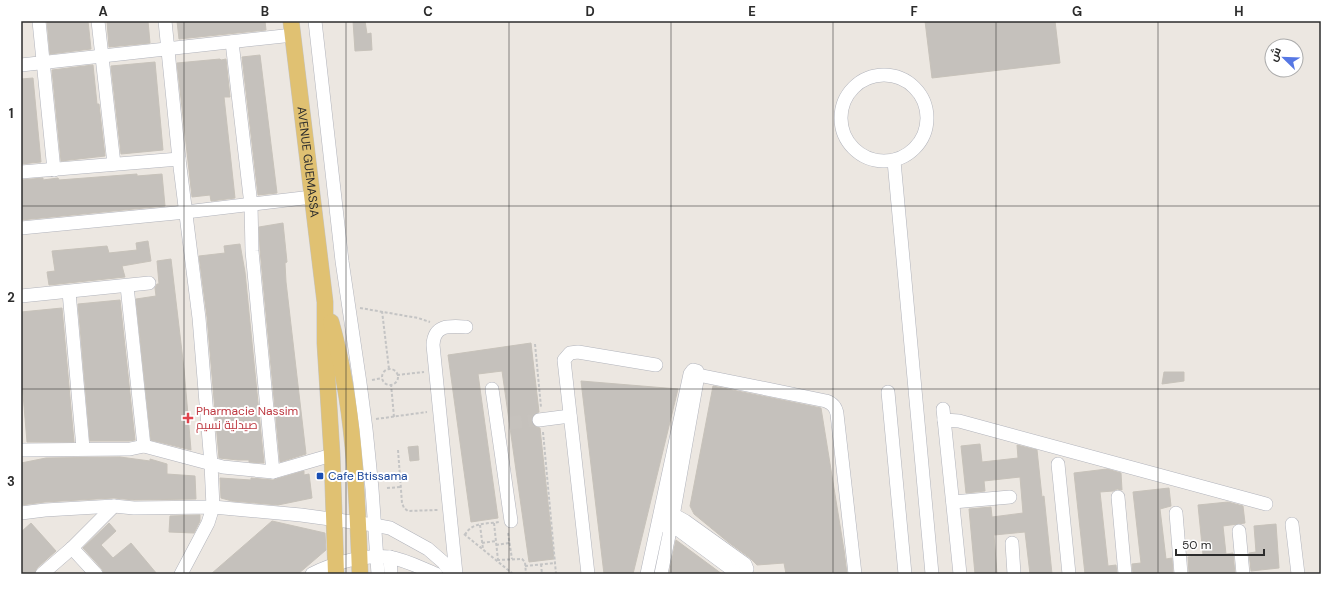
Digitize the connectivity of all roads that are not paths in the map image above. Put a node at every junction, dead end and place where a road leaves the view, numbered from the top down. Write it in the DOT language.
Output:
graph roads {
  1 [pos="39,21"];
  2 [pos="98,21"];
  3 [pos="165,21"];
  4 [pos="315,21"];
  5 [pos="292,28"];
  6 [pos="232,42"];
  7 [pos="168,49"];
  8 [pos="102,56"];
  9 [pos="43,63"];
  10 [pos="21,65"];
  11 [pos="179,159"];
  12 [pos="894,161"];
  13 [pos="114,164"];
  14 [pos="54,170"];
  15 [pos="21,172"];
  16 [pos="312,197"];
  17 [pos="251,205"];
  18 [pos="186,212"];
  19 [pos="21,228"];
  20 [pos="149,283"];
  21 [pos="127,286"];
  22 [pos="69,292"];
  23 [pos="21,296"];
  24 [pos="325,302"];
  25 [pos="466,327"];
  26 [pos="656,365"];
  27 [pos="492,389"];
  28 [pos="888,392"];
  29 [pos="570,416"];
  30 [pos="541,419"];
  31 [pos="144,446"];
  32 [pos="83,448"];
  33 [pos="21,450"];
  34 [pos="332,455"];
  35 [pos="211,464"];
  36 [pos="1058,464"];
  37 [pos="273,472"];
  38 [pos="1010,497"];
  39 [pos="1118,497"];
  40 [pos="952,502"];
  41 [pos="1266,504"];
  42 [pos="114,506"];
  43 [pos="213,507"];
  44 [pos="21,513"];
  45 [pos="1176,513"];
  46 [pos="334,520"];
  47 [pos="666,520"];
  48 [pos="508,521"];
  49 [pos="358,522"];
  50 [pos="1292,524"];
  51 [pos="374,525"];
  52 [pos="1239,531"];
  53 [pos="1012,543"];
  54 [pos="72,548"];
  55 [pos="376,556"];
  56 [pos="390,558"];
  57 [pos="360,566"];
  58 [pos="335,569"];
  59 [pos="42,574"];
  60 [pos="96,574"];
  61 [pos="181,574"];
  62 [pos="312,574"];
  63 [pos="378,574"];
  64 [pos="391,574"];
  65 [pos="436,574"];
  66 [pos="452,574"];
  67 [pos="456,574"];
  68 [pos="588,574"];
  69 [pos="647,574"];
  70 [pos="661,574"];
  71 [pos="738,574"];
  72 [pos="743,574"];
  73 [pos="855,574"];
  74 [pos="905,574"];
  75 [pos="932,574"];
  76 [pos="960,574"];
  77 [pos="1014,574"];
  78 [pos="1069,574"];
  79 [pos="1125,574"];
  80 [pos="1182,574"];
  81 [pos="1243,574"];
  82 [pos="1298,574"];
  1 -- 9 [label="street"];
  2 -- 8 [label="street"];
  3 -- 7 [label="street"];
  4 -- 51 [label="street"];
  5 -- 6 [label="street"];
  5 -- 16 [label="main road, AVENUE GUEMASSA"];
  6 -- 7 [label="street"];
  6 -- 17 [label="street"];
  7 -- 8 [label="street"];
  7 -- 11 [label="street"];
  8 -- 9 [label="street"];
  8 -- 13 [label="street"];
  9 -- 10 [label="street"];
  9 -- 14 [label="street"];
  11 -- 13 [label="street"];
  11 -- 18 [label="street"];
  12 -- 12 [label="street"];
  12 -- 75 [label="street"];
  13 -- 14 [label="street"];
  14 -- 15 [label="street"];
  16 -- 17 [label="street"];
  16 -- 24 [label="main road, AVENUE GUEMASSA"];
  17 -- 18 [label="street"];
  17 -- 37 [label="street"];
  18 -- 19 [label="street"];
  18 -- 35 [label="street"];
  20 -- 21 [label="street"];
  21 -- 22 [label="street"];
  21 -- 31 [label="street"];
  22 -- 23 [label="street"];
  22 -- 32 [label="street"];
  24 -- 34 [label="main road, AVENUE GUEMASSA"];
  24 -- 49 [label="main road, AVENUE GUEMASSA"];
  25 -- 67 [label="street"];
  26 -- 29 [label="street"];
  27 -- 48 [label="street"];
  28 -- 74 [label="street"];
  29 -- 30 [label="street"];
  29 -- 68 [label="street"];
  31 -- 32 [label="street"];
  31 -- 35 [label="street"];
  32 -- 33 [label="street"];
  34 -- 37 [label="street"];
  34 -- 46 [label="main road, AVENUE GUEMASSA"];
  35 -- 37 [label="street"];
  35 -- 43 [label="street"];
  36 -- 78 [label="street"];
  38 -- 40 [label="street"];
  39 -- 79 [label="street"];
  40 -- 41 [label="street"];
  40 -- 76 [label="street"];
  42 -- 43 [label="street"];
  42 -- 44 [label="street"];
  42 -- 54 [label="street"];
  43 -- 46 [label="street"];
  43 -- 61 [label="street"];
  45 -- 80 [label="street"];
  46 -- 49 [label="street"];
  46 -- 58 [label="main road, AVENUE GUEMASSA"];
  47 -- 69 [label="street"];
  47 -- 70 [label="street"];
  47 -- 71 [label="street"];
  47 -- 72 [label="street"];
  47 -- 73 [label="street"];
  49 -- 51 [label="street"];
  49 -- 57 [label="main road, AVENUE GUEMASSA"];
  50 -- 82 [label="street"];
  51 -- 55 [label="street"];
  51 -- 66 [label="street"];
  52 -- 81 [label="street"];
  53 -- 77 [label="street"];
  54 -- 59 [label="street"];
  54 -- 60 [label="street"];
  55 -- 56 [label="street"];
  55 -- 57 [label="street"];
  55 -- 63 [label="street"];
  56 -- 64 [label="street"];
  56 -- 65 [label="street"];
  57 -- 58 [label="street"];
  58 -- 62 [label="street"];
}
